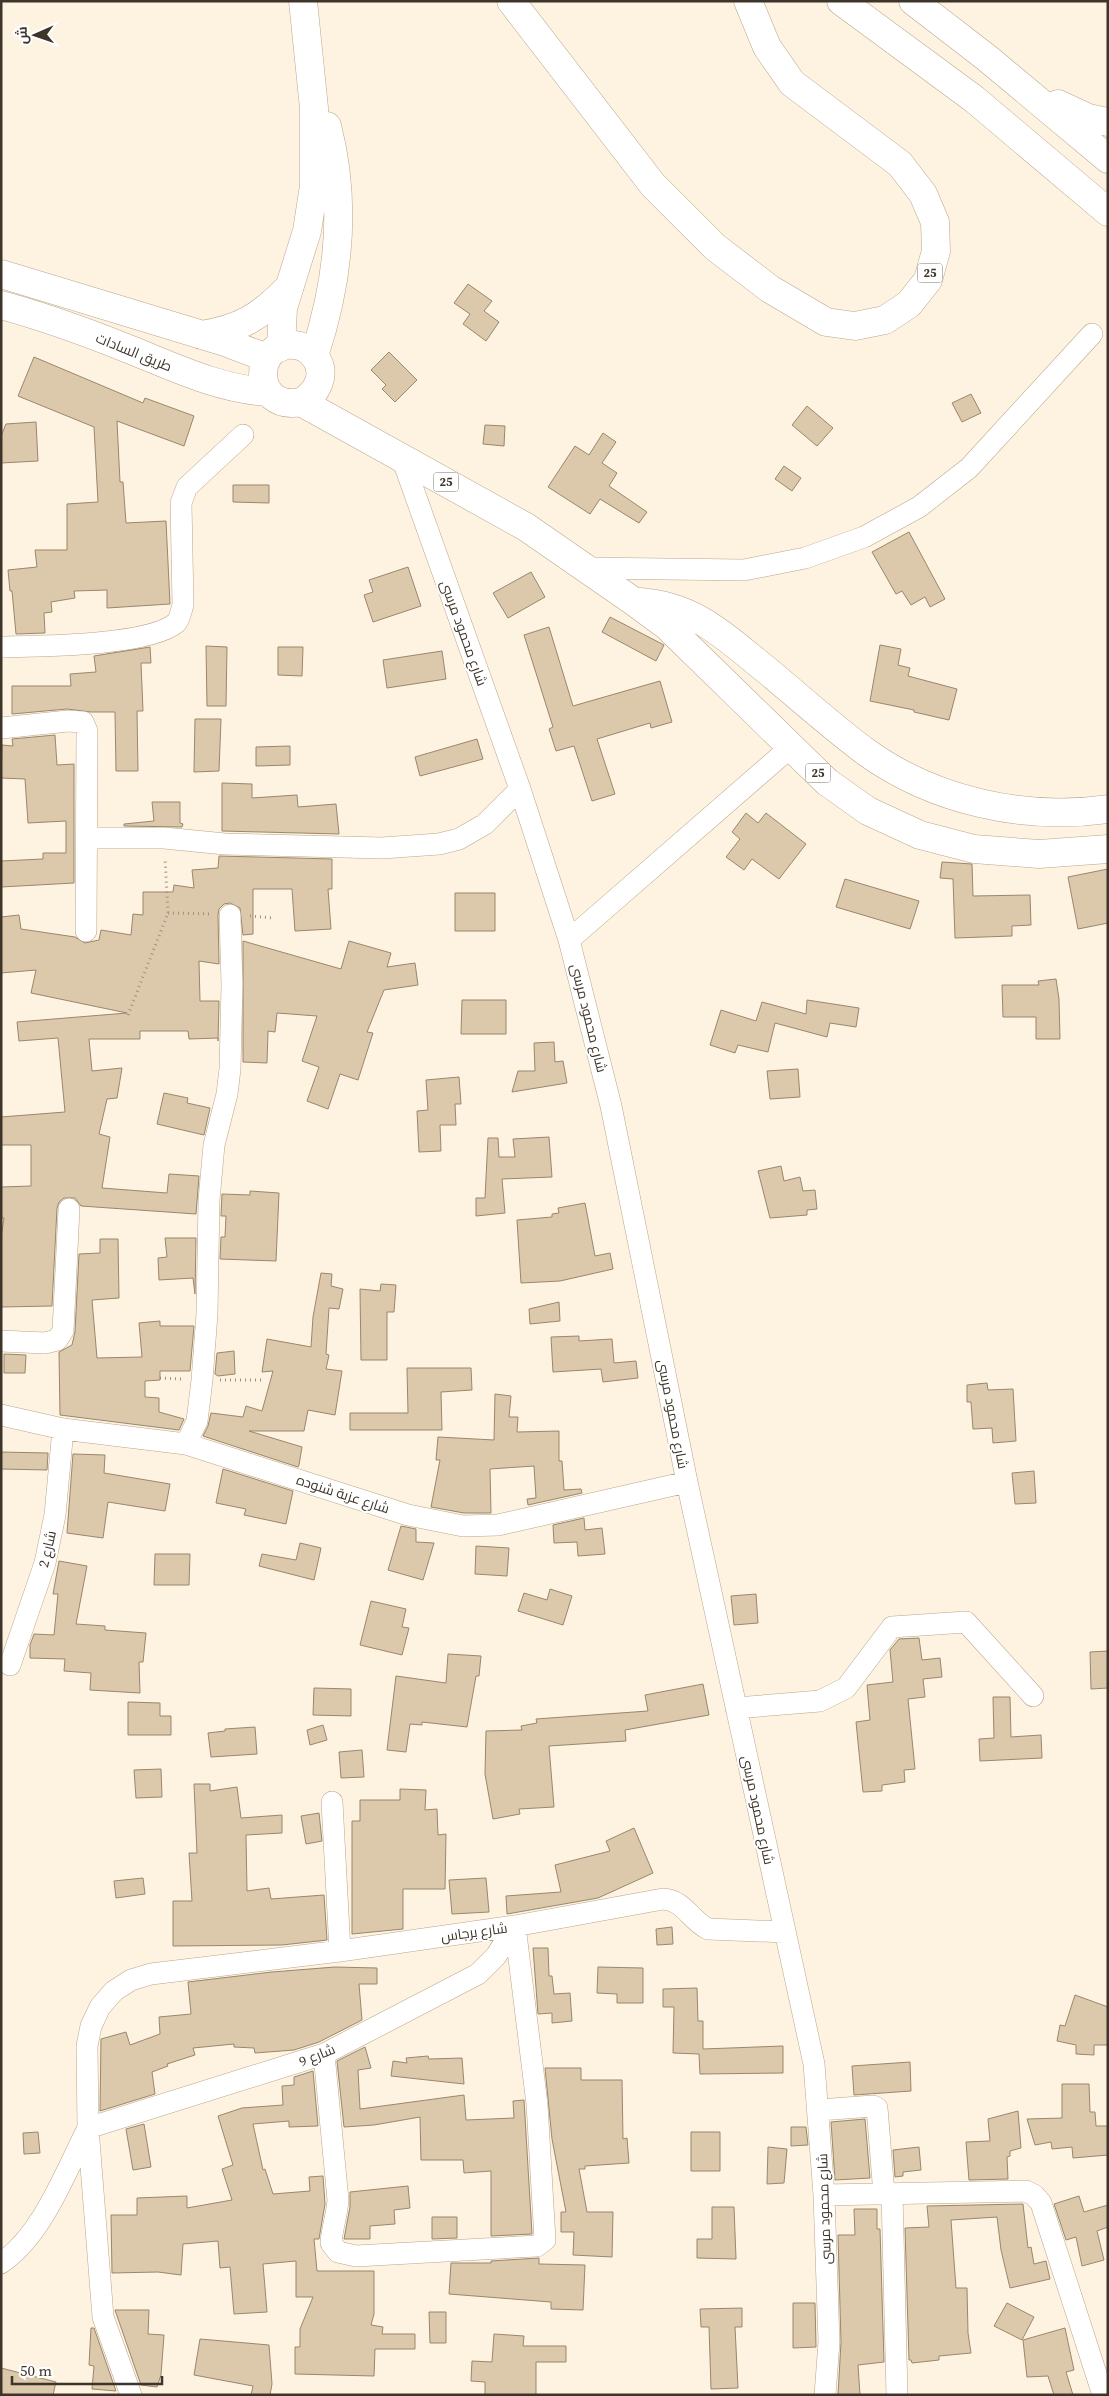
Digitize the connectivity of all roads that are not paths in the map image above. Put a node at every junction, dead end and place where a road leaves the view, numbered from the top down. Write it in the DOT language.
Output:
graph roads {
  1 [pos="303,1"];
  2 [pos="510,1"];
  3 [pos="748,1"];
  4 [pos="842,1"];
  5 [pos="913,1"];
  6 [pos="313,82"];
  7 [pos="1026,89"];
  8 [pos="1108,122"];
  9 [pos="1108,158"];
  10 [pos="1108,212"];
  11 [pos="1,274"];
  12 [pos="287,289"];
  13 [pos="1,305"];
  14 [pos="1092,334"];
  15 [pos="201,335"];
  16 [pos="274,352"];
  17 [pos="314,356"];
  18 [pos="268,392"];
  19 [pos="301,402"];
  20 [pos="243,435"];
  21 [pos="402,458"];
  22 [pos="587,568"];
  23 [pos="633,601"];
  24 [pos="1,647"];
  25 [pos="1,728"];
  26 [pos="792,746"];
  27 [pos="520,789"];
  28 [pos="1108,809"];
  29 [pos="87,838"];
  30 [pos="1108,849"];
  31 [pos="230,915"];
  32 [pos="86,931"];
  33 [pos="569,940"];
  34 [pos="69,1209"];
  35 [pos="1,1341"];
  36 [pos="1,1415"];
  37 [pos="63,1429"];
  38 [pos="186,1444"];
  39 [pos="687,1482"];
  40 [pos="10,1665"];
  41 [pos="1033,1696"];
  42 [pos="736,1708"];
  43 [pos="332,1802"];
  44 [pos="515,1926"];
  45 [pos="785,1932"];
  46 [pos="340,1951"];
  47 [pos="324,2054"];
  48 [pos="819,2110"];
  49 [pos="88,2128"];
  50 [pos="888,2194"];
  51 [pos="824,2195"];
  52 [pos="1,2263"];
  53 [pos="131,2395"];
  54 [pos="825,2395"];
  55 [pos="897,2395"];
  56 [pos="1103,2395"];
  1 -- 6 [label="main road"];
  2 -- 3 [label="main road, 25"];
  4 -- 10 [label="main road"];
  5 -- 7 [label="main road"];
  6 -- 12 [label="main road"];
  6 -- 17 [label="main road"];
  7 -- 8 [label="main road"];
  7 -- 9 [label="main road"];
  11 -- 15 [label="main road"];
  12 -- 15 [label="main road"];
  12 -- 16 [label="main road"];
  13 -- 18 [label="main road, طريق السادات"];
  14 -- 22 [label="street"];
  15 -- 16 [label="main road"];
  16 -- 17 [label="main road"];
  16 -- 18 [label="main road"];
  17 -- 19 [label="main road"];
  18 -- 19 [label="main road"];
  19 -- 21 [label="main road, 25"];
  20 -- 24 [label="street"];
  21 -- 22 [label="main road, 25"];
  21 -- 27 [label="street, شارع محمود مرسى"];
  22 -- 23 [label="main road, 25"];
  23 -- 26 [label="main road, 25"];
  23 -- 28 [label="main road"];
  25 -- 29 [label="street"];
  26 -- 30 [label="main road, 25"];
  26 -- 33 [label="street"];
  27 -- 29 [label="street"];
  27 -- 33 [label="street, شارع محمود مرسى"];
  29 -- 32 [label="street"];
  31 -- 38 [label="street"];
  33 -- 39 [label="street, شارع محمود مرسى"];
  34 -- 35 [label="street"];
  36 -- 37 [label="street, شارع عزبة شنوده"];
  37 -- 38 [label="street, شارع عزبة شنوده"];
  37 -- 40 [label="street, شارع 2"];
  38 -- 39 [label="street, شارع عزبة شنوده"];
  39 -- 42 [label="street, شارع محمود مرسى"];
  41 -- 42 [label="street"];
  42 -- 45 [label="street, شارع محمود مرسى"];
  43 -- 46 [label="street"];
  44 -- 45 [label="street, شارع برجاس"];
  44 -- 46 [label="street, شارع برجاس"];
  44 -- 47 [label="street, شارع 9"];
  44 -- 47 [label="street"];
  45 -- 48 [label="street, شارع محمود مرسى"];
  46 -- 49 [label="street, شارع برجاس"];
  47 -- 49 [label="street, شارع 9"];
  48 -- 50 [label="street"];
  48 -- 51 [label="street, شارع محمود مرسى"];
  49 -- 52 [label="street"];
  49 -- 53 [label="street, شارع برجاس"];
  50 -- 51 [label="street"];
  50 -- 55 [label="street"];
  50 -- 56 [label="street"];
  51 -- 54 [label="street, شارع محمود مرسى"];
}
